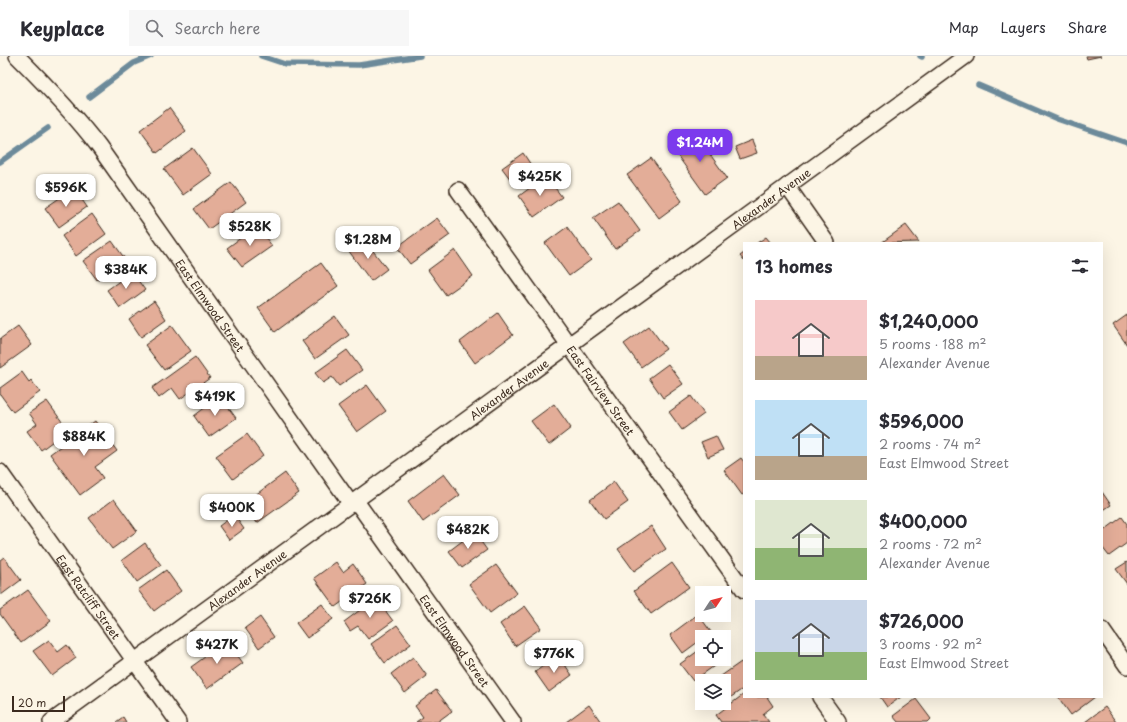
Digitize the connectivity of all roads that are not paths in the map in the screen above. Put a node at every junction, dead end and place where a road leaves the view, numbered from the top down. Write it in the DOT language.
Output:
graph roads {
  1 [pos="17,56"];
  2 [pos="966,56"];
  3 [pos="787,186"];
  4 [pos="458,190"];
  5 [pos="826,242"];
  6 [pos="569,345"];
  7 [pos="0,472"];
  8 [pos="353,503"];
  9 [pos="743,589"];
  10 [pos="1103,631"];
  11 [pos="134,661"];
  12 [pos="1127,666"];
  13 [pos="821,698"];
  14 [pos="51,722"];
  15 [pos="178,722"];
  16 [pos="513,722"];
  17 [pos="838,722"];
  1 -- 8 [label="street, East Elmwood Street"];
  2 -- 3 [label="street, Alexander Avenue"];
  3 -- 5 [label="street"];
  3 -- 6 [label="street, Alexander Avenue"];
  4 -- 6 [label="street, East Fairview Street"];
  6 -- 8 [label="street, Alexander Avenue"];
  6 -- 9 [label="street, East Fairview Street"];
  7 -- 11 [label="street, East Ratcliff Street"];
  8 -- 11 [label="street, Alexander Avenue"];
  8 -- 16 [label="street, East Elmwood Street"];
  10 -- 12 [label="street"];
  11 -- 14 [label="street, Alexander Avenue"];
  11 -- 15 [label="street, East Ratcliff Street"];
  13 -- 17 [label="street"];
}
